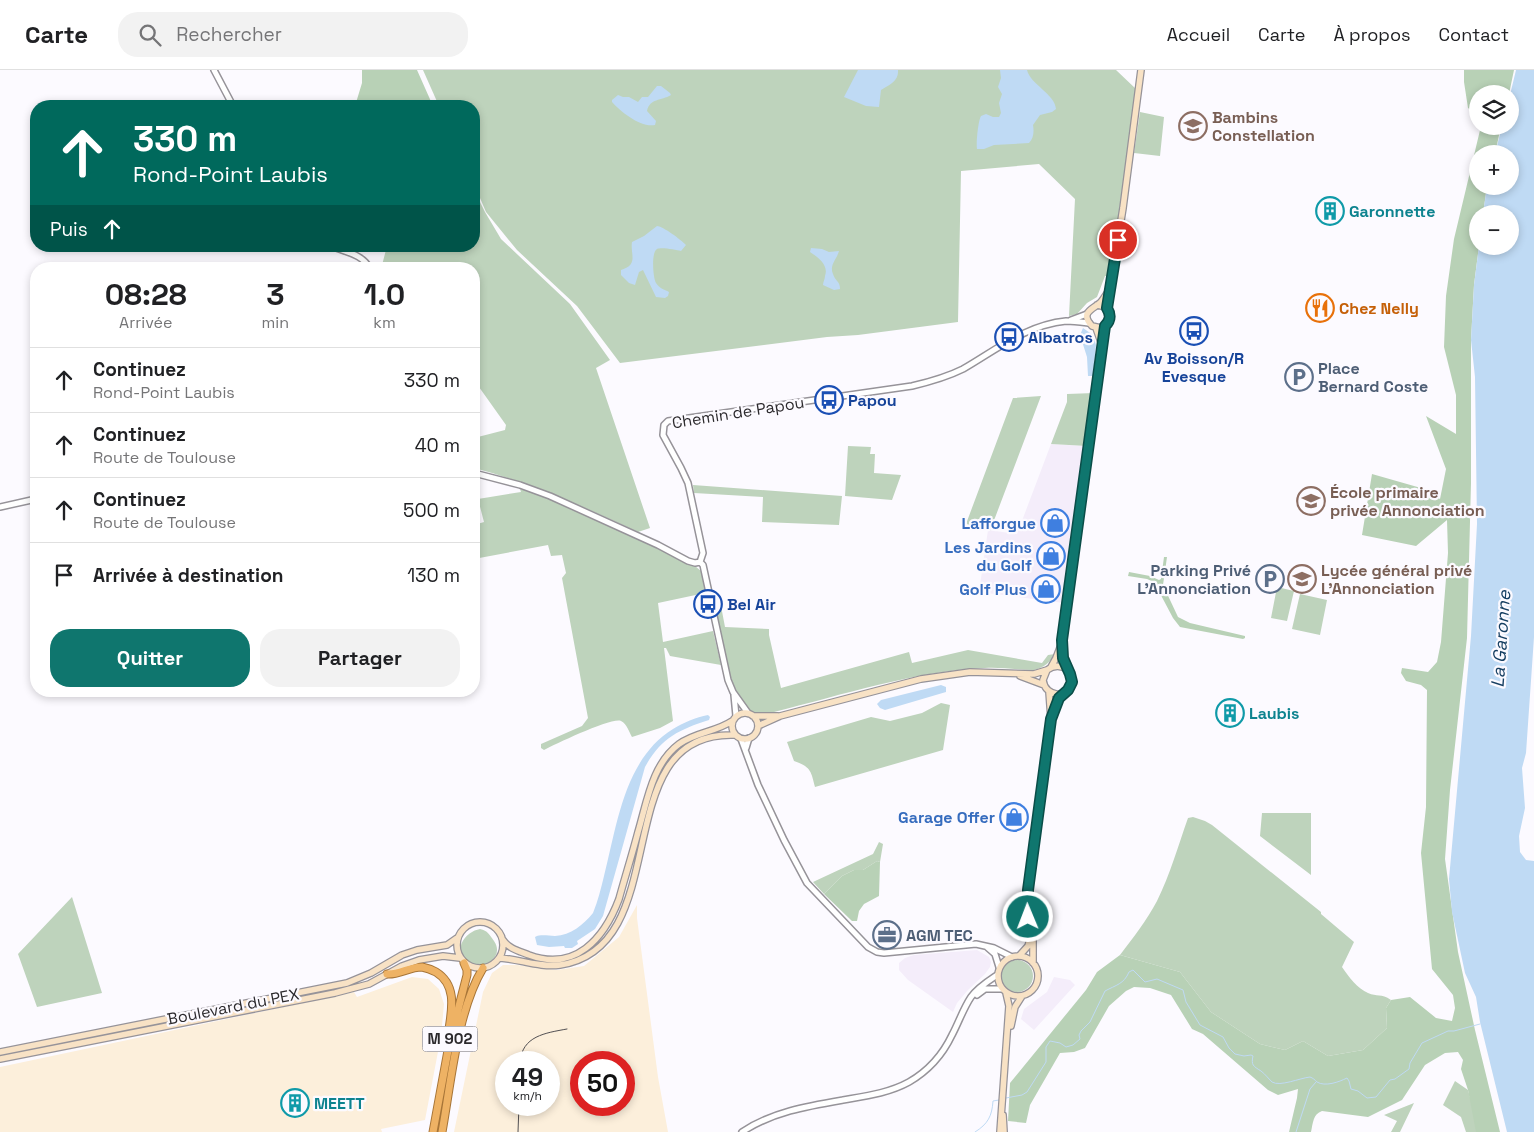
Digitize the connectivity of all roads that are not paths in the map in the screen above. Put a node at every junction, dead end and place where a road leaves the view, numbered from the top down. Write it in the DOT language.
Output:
graph roads {
  1 [pos="214,70"];
  2 [pos="1141,70"];
  3 [pos="230,100"];
  4 [pos="346,252"];
  5 [pos="367,262"];
  6 [pos="1109,290"];
  7 [pos="1097,305"];
  8 [pos="1107,308"];
  9 [pos="1087,314"];
  10 [pos="1069,321"];
  11 [pos="1089,323"];
  12 [pos="1105,326"];
  13 [pos="1096,328"];
  14 [pos="1102,347"];
  15 [pos="480,475"];
  16 [pos="30,501"];
  17 [pos="0,507"];
  18 [pos="700,562"];
  19 [pos="1062,640"];
  20 [pos="1049,669"];
  21 [pos="1068,670"];
  22 [pos="1016,674"];
  23 [pos="1044,685"];
  24 [pos="733,692"];
  25 [pos="1049,692"];
  26 [pos="1062,693"];
  27 [pos="750,714"];
  28 [pos="780,716"];
  29 [pos="734,719"];
  30 [pos="1051,719"];
  31 [pos="758,726"];
  32 [pos="738,737"];
  33 [pos="749,738"];
  34 [pos="746,749"];
  35 [pos="1031,934"];
  36 [pos="457,938"];
  37 [pos="503,940"];
  38 [pos="986,947"];
  39 [pos="1019,956"];
  40 [pos="1012,957"];
  41 [pos="500,958"];
  42 [pos="462,960"];
  43 [pos="1033,963"];
  44 [pos="999,967"];
  45 [pos="483,968"];
  46 [pos="387,974"];
  47 [pos="997,975"];
  48 [pos="1003,991"];
  49 [pos="1022,996"];
  50 [pos="967,1004"];
  51 [pos="1007,1040"];
  52 [pos="0,1052"];
  53 [pos="0,1059"];
  54 [pos="442,1080"];
  55 [pos="1001,1105"];
  56 [pos="433,1132"];
  57 [pos="442,1132"];
  58 [pos="742,1132"];
  59 [pos="1000,1132"];
  60 [pos="1004,1132"];
  1 -- 3 [label="street"];
  2 -- 6 [label="main road"];
  4 -- 5 [label="street"];
  6 -- 7 [label="main road"];
  6 -- 8 [label="main road"];
  7 -- 8 [label="main road"];
  7 -- 9 [label="main road"];
  8 -- 12 [label="main road"];
  9 -- 10 [label="street, Chemin de Papou"];
  9 -- 11 [label="main road"];
  10 -- 11 [label="street, Chemin de Papou"];
  10 -- 18 [label="street, Chemin de Papou"];
  11 -- 13 [label="main road"];
  12 -- 13 [label="main road"];
  12 -- 14 [label="main road"];
  13 -- 14 [label="main road"];
  14 -- 19 [label="main road"];
  15 -- 18 [label="street"];
  16 -- 17 [label="street"];
  18 -- 24 [label="street"];
  19 -- 20 [label="main road"];
  19 -- 21 [label="main road"];
  20 -- 21 [label="main road"];
  20 -- 22 [label="main road"];
  20 -- 23 [label="main road"];
  21 -- 26 [label="main road"];
  22 -- 23 [label="main road"];
  22 -- 28 [label="main road"];
  23 -- 25 [label="main road"];
  24 -- 27 [label="street"];
  24 -- 29 [label="street"];
  25 -- 26 [label="main road"];
  25 -- 30 [label="main road"];
  26 -- 30 [label="main road"];
  27 -- 28 [label="main road"];
  27 -- 29 [label="main road"];
  27 -- 31 [label="main road"];
  28 -- 31 [label="main road"];
  29 -- 32 [label="main road"];
  29 -- 37 [label="main road"];
  30 -- 35 [label="main road"];
  31 -- 33 [label="main road"];
  32 -- 33 [label="main road"];
  32 -- 34 [label="street"];
  32 -- 41 [label="main road"];
  33 -- 34 [label="street"];
  34 -- 38 [label="street"];
  35 -- 39 [label="main road"];
  35 -- 43 [label="main road"];
  36 -- 37 [label="main road"];
  36 -- 42 [label="main road"];
  36 -- 52 [label="main road, Boulevard du PEX"];
  37 -- 41 [label="main road"];
  38 -- 40 [label="street"];
  38 -- 44 [label="street"];
  39 -- 40 [label="main road"];
  39 -- 43 [label="main road"];
  40 -- 44 [label="main road"];
  41 -- 45 [label="main road"];
  42 -- 45 [label="main road"];
  42 -- 46 [label="main road, Boulevard du PEX"];
  42 -- 54 [label="highway, M 902"];
  43 -- 49 [label="main road"];
  44 -- 47 [label="main road"];
  45 -- 57 [label="highway, M 902"];
  46 -- 53 [label="main road, Boulevard du PEX"];
  46 -- 54 [label="highway"];
  47 -- 48 [label="main road"];
  47 -- 50 [label="street"];
  48 -- 49 [label="main road"];
  48 -- 50 [label="street"];
  48 -- 51 [label="main road"];
  49 -- 51 [label="main road"];
  50 -- 58 [label="street"];
  51 -- 55 [label="main road"];
  54 -- 56 [label="highway, M 902"];
  55 -- 59 [label="main road"];
  55 -- 60 [label="main road"];
}
